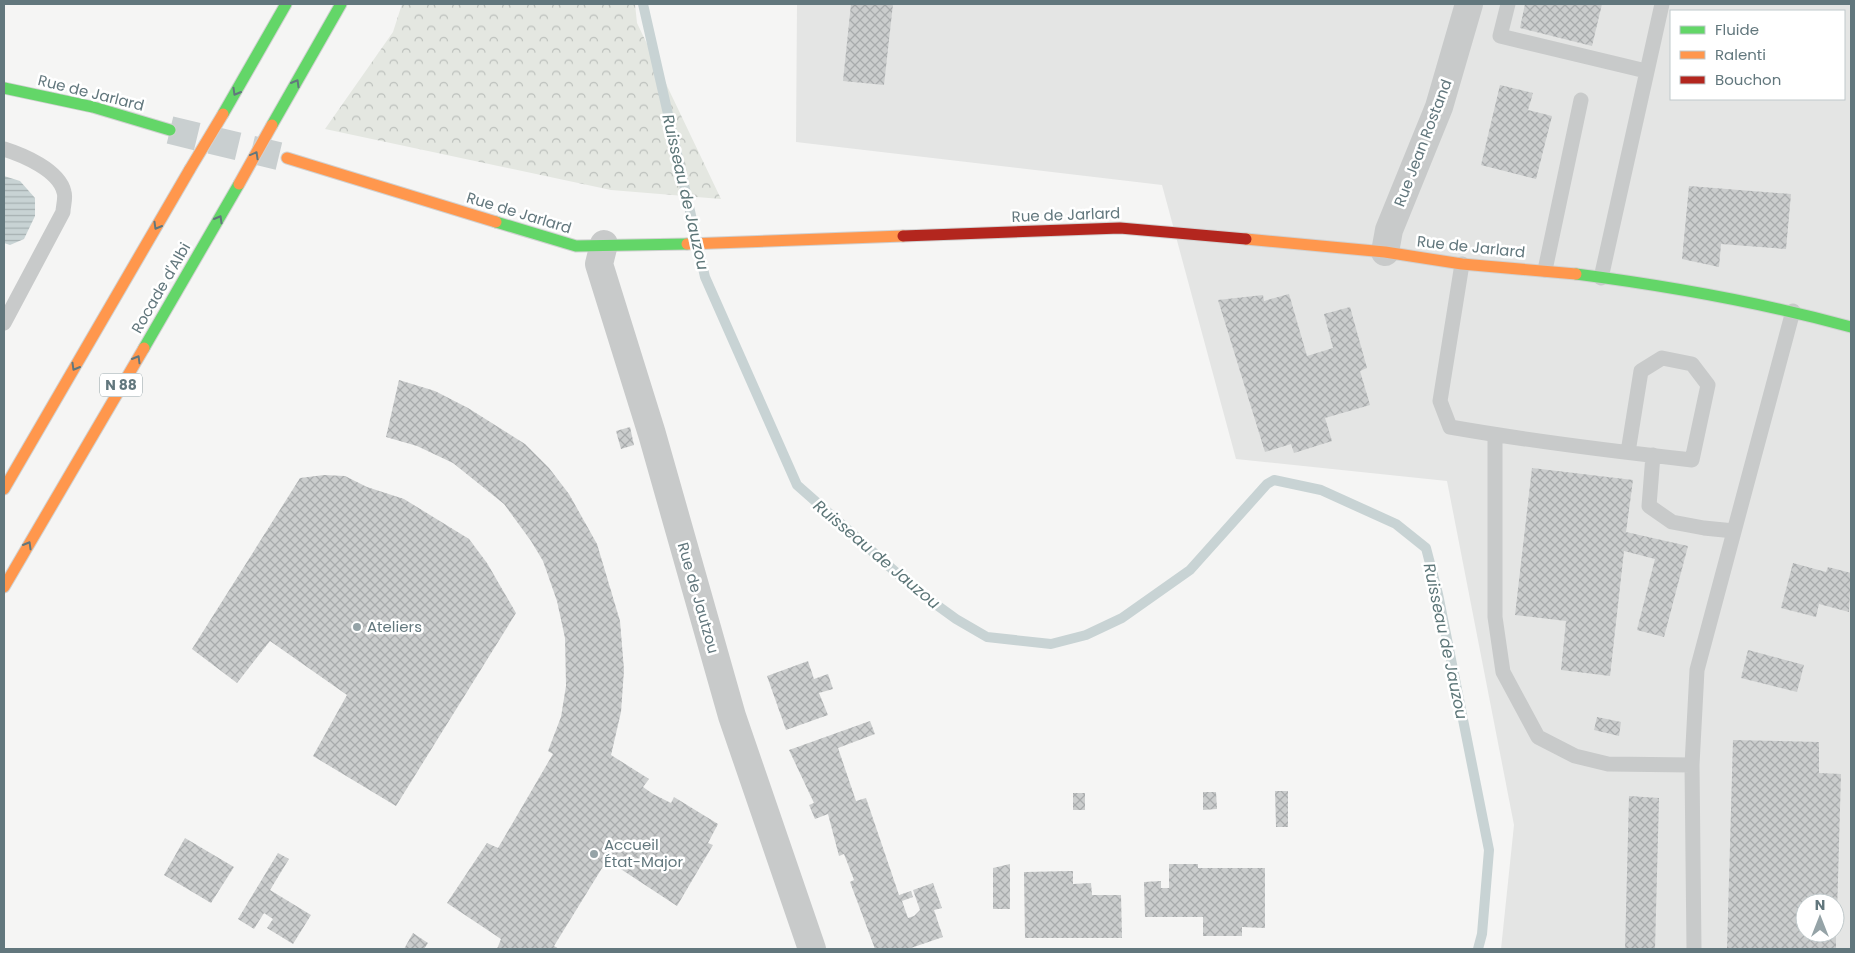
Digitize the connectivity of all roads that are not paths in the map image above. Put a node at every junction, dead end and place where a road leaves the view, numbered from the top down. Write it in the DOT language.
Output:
graph roads {
  1 [pos="286,4"];
  2 [pos="341,4"];
  3 [pos="1469,4"];
  4 [pos="1508,4"];
  5 [pos="1662,4"];
  6 [pos="1646,71"];
  7 [pos="4,88"];
  8 [pos="1581,100"];
  9 [pos="170,130"];
  10 [pos="4,149"];
  11 [pos="287,158"];
  12 [pos="604,244"];
  13 [pos="1385,252"];
  14 [pos="1462,264"];
  15 [pos="1545,270"];
  16 [pos="1601,278"];
  17 [pos="1793,312"];
  18 [pos="4,323"];
  19 [pos="1851,327"];
  20 [pos="1495,435"];
  21 [pos="1628,452"];
  22 [pos="1652,455"];
  23 [pos="4,488"];
  24 [pos="1734,531"];
  25 [pos="4,587"];
  26 [pos="1692,765"];
  27 [pos="812,949"];
  28 [pos="1694,949"];
  1 -- 23 [label="main road, one-way, bridge"];
  25 -- 2 [label="main road, Rocade d'Albi / N 88, one-way, bridge"];
  3 -- 13 [label="street, Rue Jean Rostand"];
  4 -- 6 [label="lane"];
  5 -- 6 [label="lane"];
  6 -- 16 [label="lane"];
  7 -- 9 [label="main road, Rue de Jarlard"];
  8 -- 15 [label="lane"];
  10 -- 18 [label="lane"];
  11 -- 12 [label="main road, Rue de Jarlard"];
  12 -- 13 [label="main road, Rue de Jarlard"];
  12 -- 27 [label="street, Rue de Jautzou"];
  13 -- 14 [label="main road, Rue de Jarlard"];
  14 -- 15 [label="main road, Rue de Jarlard"];
  14 -- 20 [label="lane"];
  15 -- 16 [label="main road, Rue de Jarlard"];
  16 -- 17 [label="main road, Rue de Jarlard"];
  17 -- 19 [label="main road, Rue de Jarlard"];
  17 -- 24 [label="lane"];
  20 -- 21 [label="lane"];
  20 -- 26 [label="lane"];
  21 -- 22 [label="lane"];
  21 -- 22 [label="lane"];
  22 -- 24 [label="lane"];
  24 -- 26 [label="lane"];
  26 -- 28 [label="lane"];
}
